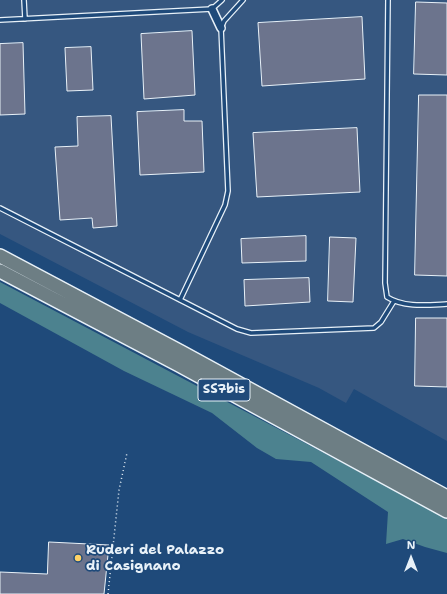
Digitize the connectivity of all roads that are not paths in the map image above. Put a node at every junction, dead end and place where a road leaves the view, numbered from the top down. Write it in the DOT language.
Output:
graph roads {
  1 [pos="24,0"];
  2 [pos="222,0"];
  3 [pos="244,0"];
  4 [pos="388,0"];
  5 [pos="212,9"];
  6 [pos="25,19"];
  7 [pos="0,20"];
  8 [pos="221,28"];
  9 [pos="0,208"];
  10 [pos="0,256"];
  11 [pos="0,271"];
  12 [pos="180,300"];
  13 [pos="394,301"];
  14 [pos="447,304"];
  15 [pos="447,497"];
  16 [pos="447,512"];
  1 -- 6 [label="lane"];
  2 -- 5 [label="lane"];
  3 -- 8 [label="lane"];
  4 -- 13 [label="lane"];
  5 -- 6 [label="lane"];
  5 -- 8 [label="street"];
  6 -- 7 [label="lane"];
  8 -- 12 [label="lane"];
  9 -- 12 [label="lane"];
  10 -- 15 [label="highway, SS7bis"];
  11 -- 16 [label="highway, SS7bis"];
  12 -- 13 [label="lane"];
  13 -- 14 [label="lane"];
}
